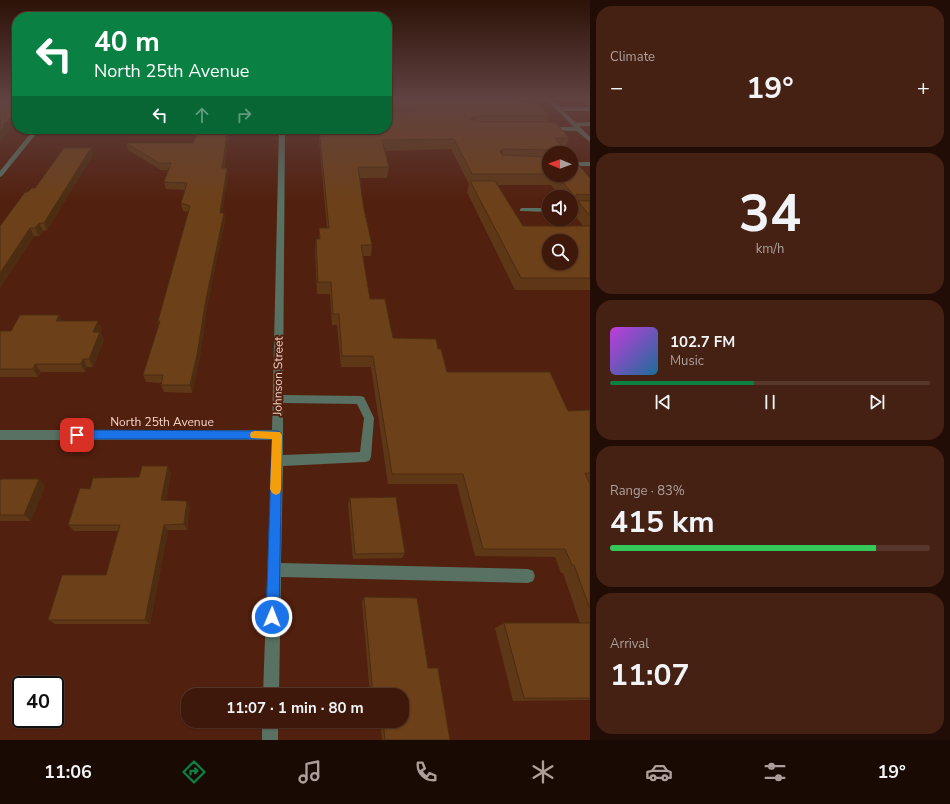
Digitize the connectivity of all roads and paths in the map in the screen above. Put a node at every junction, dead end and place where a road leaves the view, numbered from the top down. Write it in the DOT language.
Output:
graph roads {
  1 [pos="582,133"];
  2 [pos="33,134"];
  3 [pos="282,134"];
  4 [pos="590,140"];
  5 [pos="578,164"];
  6 [pos="590,164"];
  7 [pos="0,175"];
  8 [pos="590,208"];
  9 [pos="578,209"];
  10 [pos="522,210"];
  11 [pos="542,210"];
  12 [pos="277,399"];
  13 [pos="0,434"];
  14 [pos="277,435"];
  15 [pos="276,461"];
  16 [pos="274,570"];
  17 [pos="528,576"];
  18 [pos="271,688"];
  19 [pos="270,728"];
  20 [pos="270,740"];
  1 -- 4 [label="street"];
  2 -- 7 [label="street"];
  3 -- 12 [label="street, Johnson Street"];
  5 -- 6 [label="street"];
  8 -- 9 [label="street"];
  10 -- 11 [label="street"];
  12 -- 14 [label="street, Johnson Street"];
  12 -- 15 [label="street"];
  13 -- 14 [label="street, North 25th Avenue"];
  14 -- 15 [label="street, Johnson Street"];
  15 -- 16 [label="street, Johnson Street"];
  16 -- 17 [label="street"];
  16 -- 18 [label="street, Johnson Street"];
  19 -- 20 [label="street"];
}
